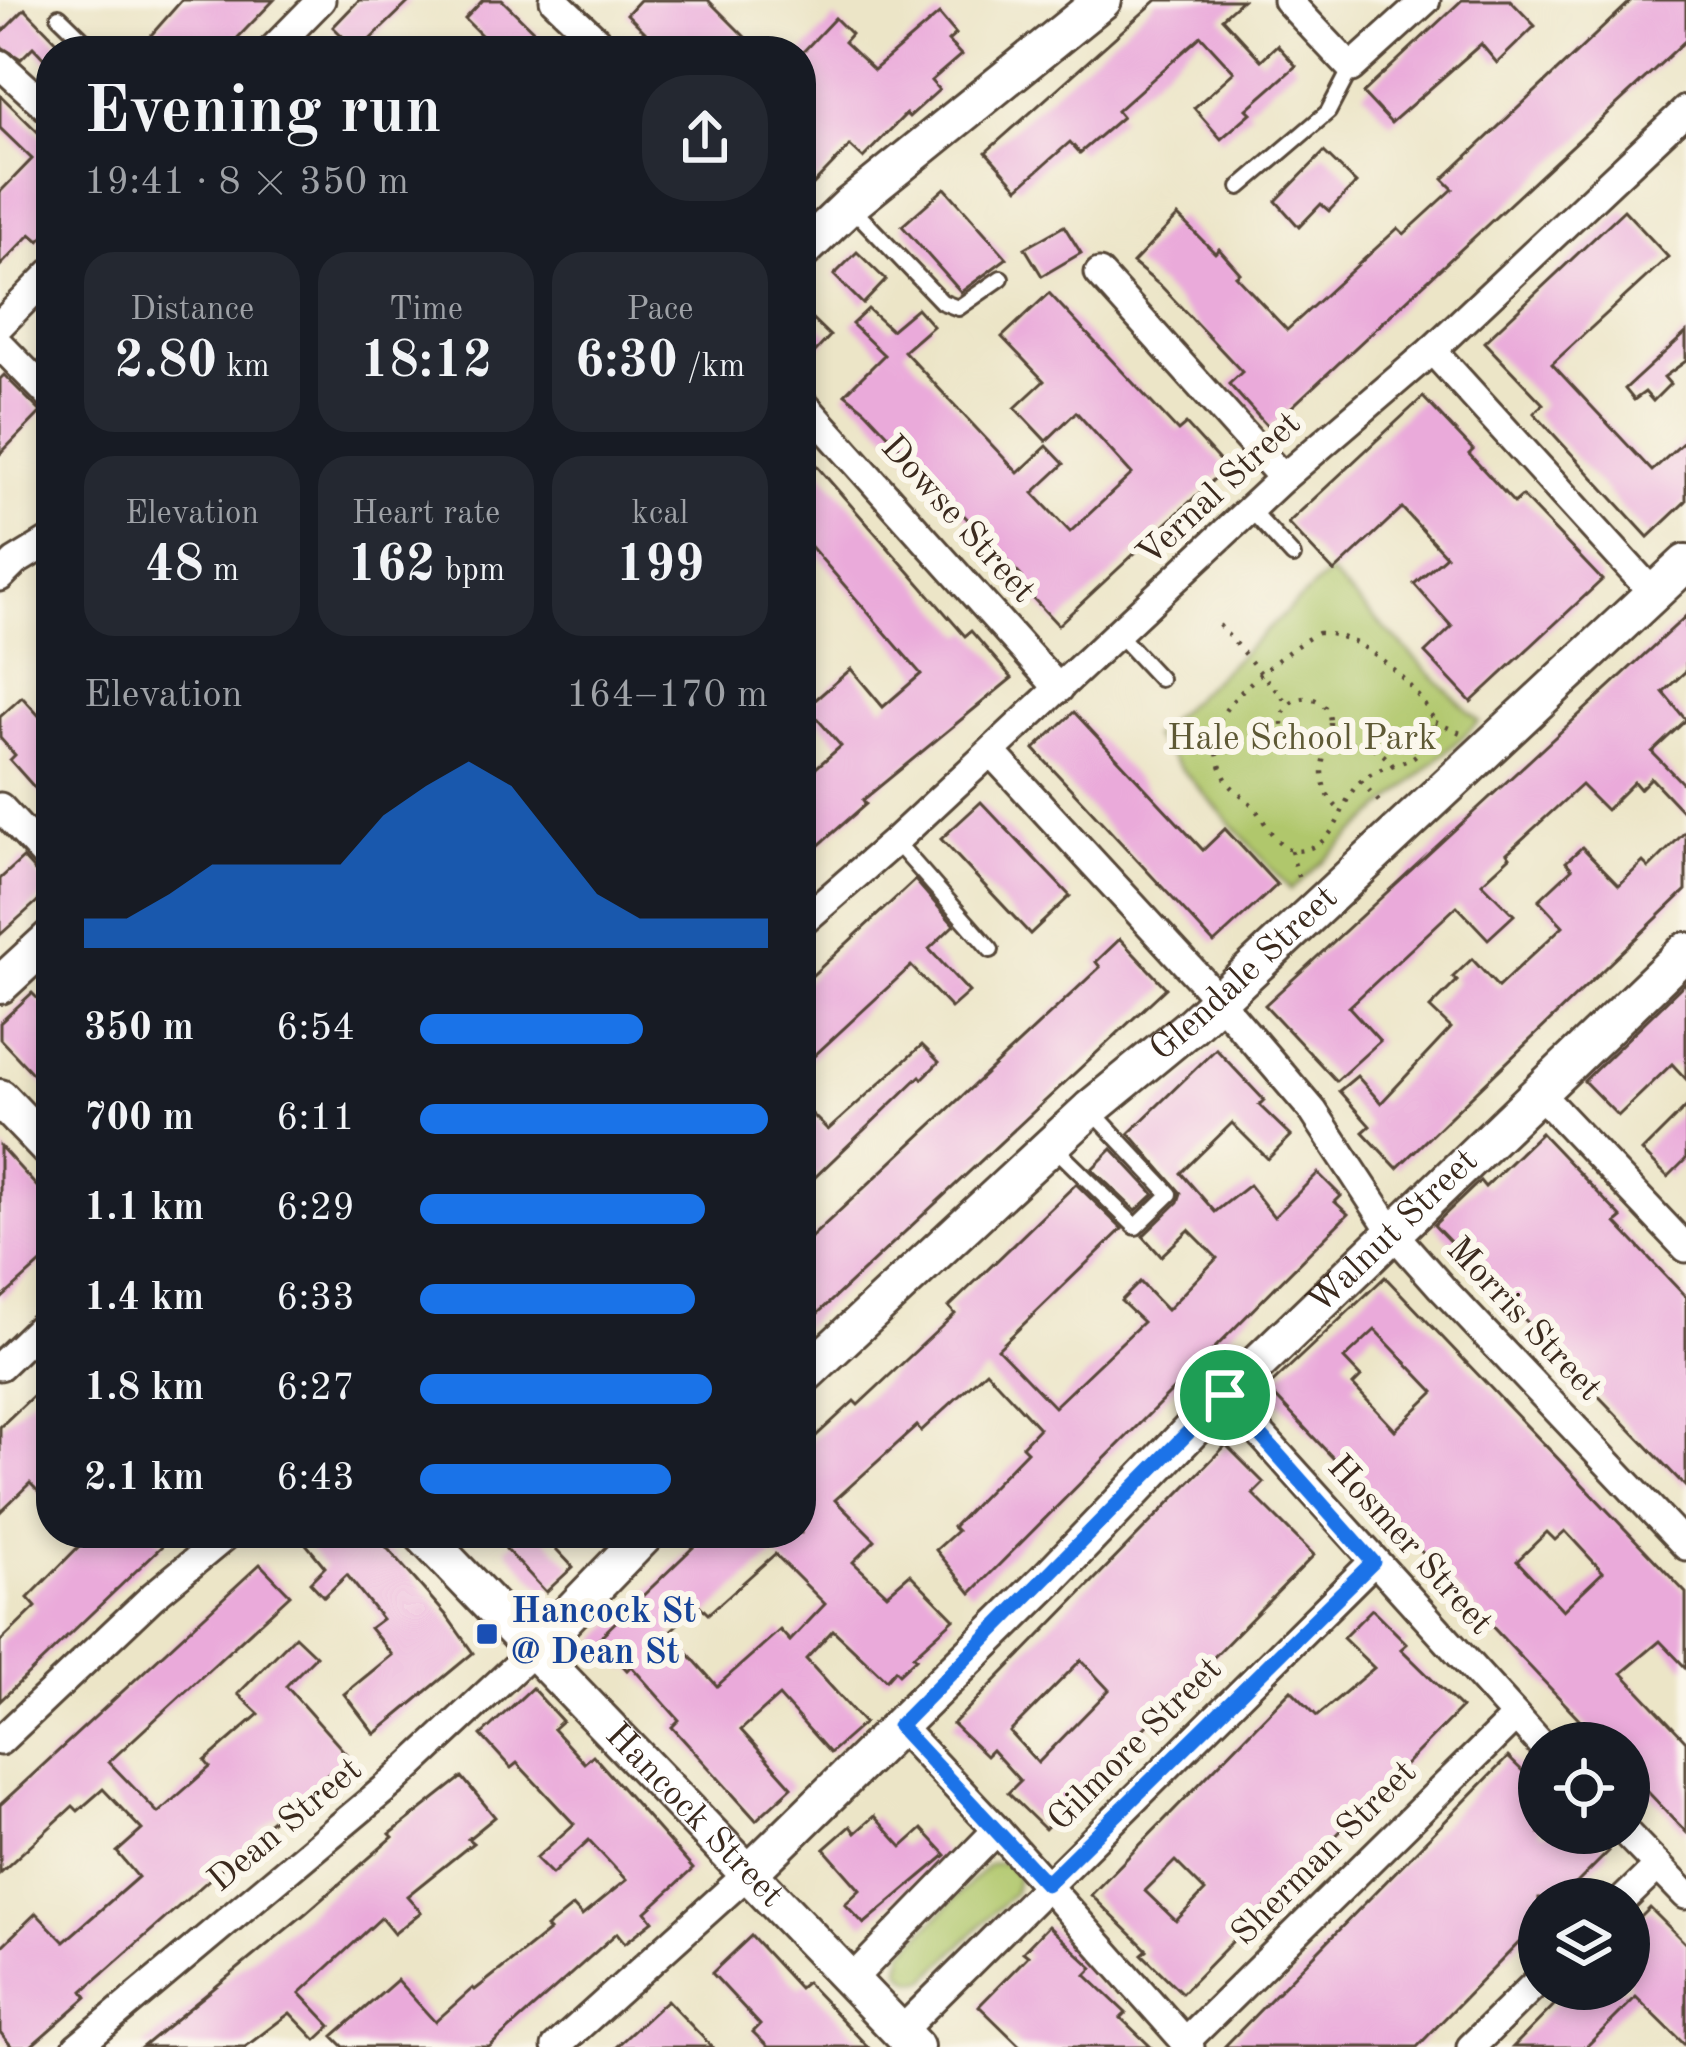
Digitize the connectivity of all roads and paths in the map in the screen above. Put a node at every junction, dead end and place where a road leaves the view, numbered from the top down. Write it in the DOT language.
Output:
graph roads {
  1 [pos="321,0"];
  2 [pos="554,0"];
  3 [pos="1103,0"];
  4 [pos="1287,0"];
  5 [pos="1426,0"];
  6 [pos="59,16"];
  7 [pos="80,36"];
  8 [pos="293,36"];
  9 [pos="592,36"];
  10 [pos="0,64"];
  11 [pos="1351,68"];
  12 [pos="36,97"];
  13 [pos="1686,110"];
  14 [pos="1240,188"];
  15 [pos="850,205"];
  16 [pos="816,235"];
  17 [pos="1099,273"];
  18 [pos="1001,278"];
  19 [pos="36,288"];
  20 [pos="0,325"];
  21 [pos="0,345"];
  22 [pos="1432,350"];
  23 [pos="36,382"];
  24 [pos="816,417"];
  25 [pos="1283,478"];
  26 [pos="1250,509"];
  27 [pos="36,549"];
  28 [pos="1293,556"];
  29 [pos="1686,563"];
  30 [pos="0,577"];
  31 [pos="1654,594"];
  32 [pos="1219,625"];
  33 [pos="1118,634"];
  34 [pos="1264,675"];
  35 [pos="1160,679"];
  36 [pos="1059,689"];
  37 [pos="1289,705"];
  38 [pos="1435,722"];
  39 [pos="1457,730"];
  40 [pos="1322,740"];
  41 [pos="1328,748"];
  42 [pos="991,752"];
  43 [pos="1394,767"];
  44 [pos="0,807"];
  45 [pos="1344,814"];
  46 [pos="895,841"];
  47 [pos="36,846"];
  48 [pos="816,910"];
  49 [pos="991,950"];
  50 [pos="1686,951"];
  51 [pos="36,952"];
  52 [pos="0,985"];
  53 [pos="1217,1000"];
  54 [pos="1539,1093"];
  55 [pos="0,1098"];
  56 [pos="1090,1109"];
  57 [pos="36,1135"];
  58 [pos="1051,1145"];
  59 [pos="1393,1233"];
  60 [pos="1686,1248"];
  61 [pos="36,1332"];
  62 [pos="816,1364"];
  63 [pos="0,1366"];
  64 [pos="1225,1395"];
  65 [pos="1686,1546"];
  66 [pos="211,1548"];
  67 [pos="435,1548"];
  68 [pos="632,1548"];
  69 [pos="1373,1562"];
  70 [pos="534,1650"];
  71 [pos="1515,1717"];
  72 [pos="1520,1722"];
  73 [pos="899,1726"];
  74 [pos="0,1742"];
  75 [pos="997,1830"];
  76 [pos="1646,1854"];
  77 [pos="1658,1866"];
  78 [pos="749,1873"];
  79 [pos="1646,1878"];
  80 [pos="1046,1884"];
  81 [pos="1686,1895"];
  82 [pos="851,1980"];
  83 [pos="1518,2001"];
  84 [pos="908,2039"];
  85 [pos="1187,2045"];
  86 [pos="77,2047"];
  87 [pos="556,2047"];
  88 [pos="1471,2047"];
  1 -- 8 [label="street"];
  2 -- 9 [label="street"];
  3 -- 15 [label="street"];
  4 -- 11 [label="street"];
  5 -- 11 [label="street"];
  6 -- 7 [label="lane"];
  10 -- 12 [label="street"];
  11 -- 14 [label="lane"];
  13 -- 22 [label="street, Vernal Street"];
  15 -- 16 [label="street"];
  15 -- 18 [label="lane"];
  17 -- 25 [label="street"];
  19 -- 20 [label="street"];
  21 -- 23 [label="street"];
  22 -- 25 [label="street, Vernal Street"];
  22 -- 31 [label="street"];
  24 -- 36 [label="street, Dowse Street"];
  25 -- 26 [label="street, Vernal Street"];
  26 -- 28 [label="lane"];
  26 -- 33 [label="street, Vernal Street"];
  27 -- 30 [label="street"];
  29 -- 31 [label="street, Glendale Street"];
  31 -- 53 [label="street, Glendale Street"];
  32 -- 34 [label="path"];
  33 -- 35 [label="lane"];
  33 -- 36 [label="street, Vernal Street"];
  34 -- 37 [label="path"];
  34 -- 38 [label="path"];
  34 -- 45 [label="path"];
  36 -- 42 [label="street, Vernal Street"];
  37 -- 40 [label="path"];
  37 -- 40 [label="path"];
  38 -- 39 [label="path"];
  38 -- 43 [label="path"];
  40 -- 41 [label="path"];
  41 -- 43 [label="path"];
  41 -- 45 [label="path"];
  42 -- 46 [label="street, Vernal Street"];
  42 -- 53 [label="street, Morris Street"];
  43 -- 45 [label="path"];
  44 -- 47 [label="street"];
  46 -- 48 [label="street, Vernal Street"];
  46 -- 49 [label="lane"];
  50 -- 54 [label="street, Walnut Street"];
  51 -- 52 [label="street"];
  53 -- 56 [label="street, Glendale Street"];
  53 -- 59 [label="street, Morris Street"];
  54 -- 59 [label="street, Walnut Street"];
  54 -- 60 [label="street"];
  55 -- 57 [label="street"];
  56 -- 58 [label="street, Glendale Street"];
  56 -- 58 [label="lane"];
  58 -- 62 [label="street, Glendale Street"];
  59 -- 64 [label="street, Walnut Street"];
  59 -- 65 [label="street, Morris Street"];
  61 -- 63 [label="street"];
  64 -- 69 [label="street, Hosmer Street"];
  64 -- 73 [label="street, Walnut Street"];
  66 -- 74 [label="street"];
  67 -- 70 [label="street, Hancock Street"];
  68 -- 70 [label="street"];
  69 -- 71 [label="street, Hosmer Street"];
  69 -- 80 [label="street, Gilmore Street"];
  70 -- 78 [label="street, Hancock Street"];
  70 -- 86 [label="street, Dean Street"];
  71 -- 72 [label="street, Hosmer Street"];
  71 -- 85 [label="street, Sherman Street"];
  73 -- 75 [label="street"];
  73 -- 78 [label="street, Walnut Street"];
  75 -- 80 [label="street"];
  75 -- 82 [label="street"];
  76 -- 77 [label="street"];
  77 -- 79 [label="street"];
  77 -- 81 [label="street"];
  78 -- 82 [label="street, Hancock Street"];
  78 -- 87 [label="street"];
  80 -- 84 [label="street, Gilmore Street"];
  80 -- 85 [label="street"];
  82 -- 84 [label="street, Hancock Street"];
  83 -- 88 [label="street"];
}
